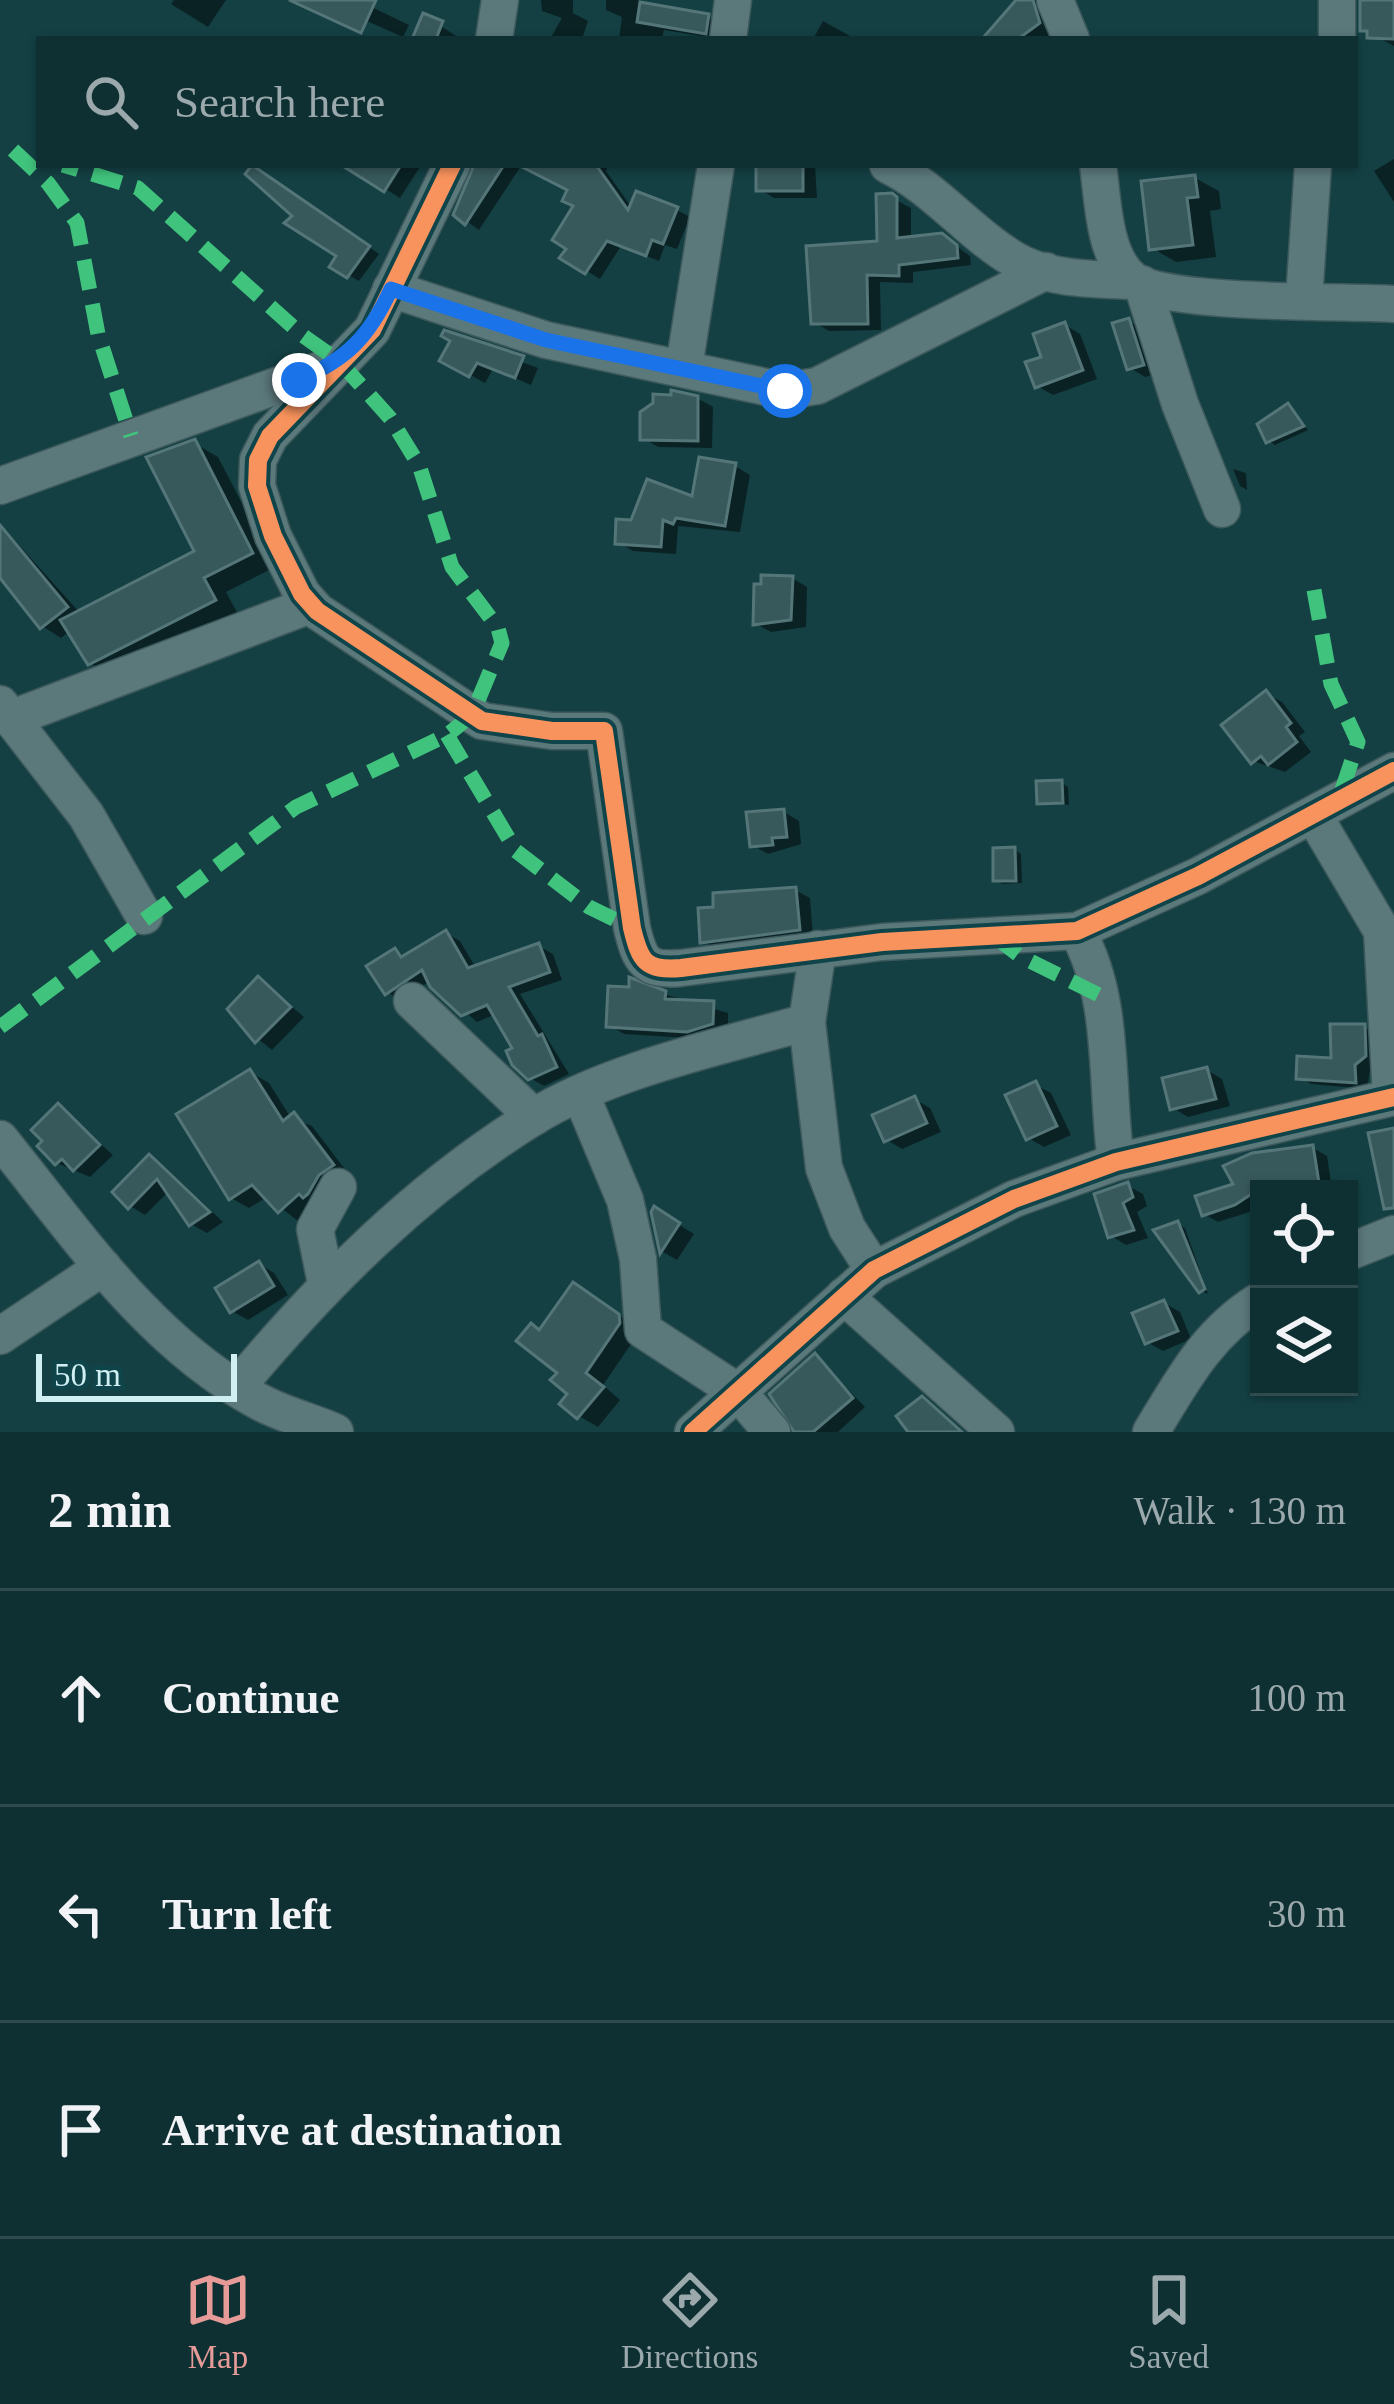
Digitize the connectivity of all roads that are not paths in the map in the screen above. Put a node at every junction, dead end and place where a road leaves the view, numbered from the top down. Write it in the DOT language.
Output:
graph roads {
  1 [pos="500,0"];
  2 [pos="733,0"];
  3 [pos="1054,0"];
  4 [pos="1337,0"];
  5 [pos="494,36"];
  6 [pos="728,36"];
  7 [pos="1071,36"];
  8 [pos="1336,36"];
  9 [pos="451,168"];
  10 [pos="716,168"];
  11 [pos="894,168"];
  12 [pos="1099,168"];
  13 [pos="1313,168"];
  14 [pos="1046,272"];
  15 [pos="1138,282"];
  16 [pos="391,289"];
  17 [pos="1304,299"];
  18 [pos="1394,304"];
  19 [pos="340,362"];
  20 [pos="684,367"];
  21 [pos="0,486"];
  22 [pos="1222,509"];
  23 [pos="310,605"];
  24 [pos="5,712"];
  25 [pos="1394,771"];
  26 [pos="1314,816"];
  27 [pos="144,916"];
  28 [pos="1077,931"];
  29 [pos="818,949"];
  30 [pos="412,1001"];
  31 [pos="807,1022"];
  32 [pos="580,1095"];
  33 [pos="1392,1097"];
  34 [pos="533,1117"];
  35 [pos="0,1139"];
  36 [pos="1116,1162"];
  37 [pos="338,1187"];
  38 [pos="1394,1234"];
  39 [pos="1358,1248"];
  40 [pos="103,1267"];
  41 [pos="874,1270"];
  42 [pos="326,1283"];
  43 [pos="844,1296"];
  44 [pos="1250,1307"];
  45 [pos="0,1336"];
  46 [pos="738,1391"];
  47 [pos="248,1408"];
  48 [pos="335,1432"];
  49 [pos="693,1432"];
  50 [pos="772,1432"];
  51 [pos="996,1432"];
  52 [pos="1151,1432"];
  1 -- 5 [label="street"];
  2 -- 6 [label="street"];
  3 -- 7 [label="street"];
  4 -- 8 [label="street"];
  9 -- 16 [label="street"];
  10 -- 20 [label="street"];
  11 -- 14 [label="street"];
  12 -- 15 [label="street"];
  13 -- 17 [label="street"];
  14 -- 15 [label="street"];
  14 -- 20 [label="street"];
  15 -- 17 [label="street"];
  15 -- 22 [label="street"];
  16 -- 19 [label="street"];
  16 -- 20 [label="street"];
  17 -- 18 [label="street"];
  19 -- 21 [label="street"];
  19 -- 23 [label="street"];
  23 -- 24 [label="street"];
  23 -- 29 [label="street"];
  24 -- 27 [label="street"];
  25 -- 26 [label="street"];
  26 -- 28 [label="street"];
  26 -- 33 [label="street"];
  28 -- 29 [label="street"];
  28 -- 36 [label="street"];
  29 -- 31 [label="street"];
  30 -- 34 [label="street"];
  31 -- 32 [label="street"];
  31 -- 41 [label="street"];
  32 -- 34 [label="street"];
  32 -- 46 [label="street"];
  33 -- 36 [label="street"];
  34 -- 42 [label="street"];
  35 -- 40 [label="street"];
  36 -- 41 [label="street"];
  37 -- 42 [label="street"];
  38 -- 39 [label="street"];
  40 -- 45 [label="street"];
  40 -- 47 [label="street"];
  41 -- 43 [label="street"];
  42 -- 47 [label="street"];
  43 -- 46 [label="street"];
  43 -- 51 [label="street"];
  44 -- 52 [label="street"];
  46 -- 49 [label="street"];
  46 -- 50 [label="street"];
  47 -- 48 [label="street"];
}
